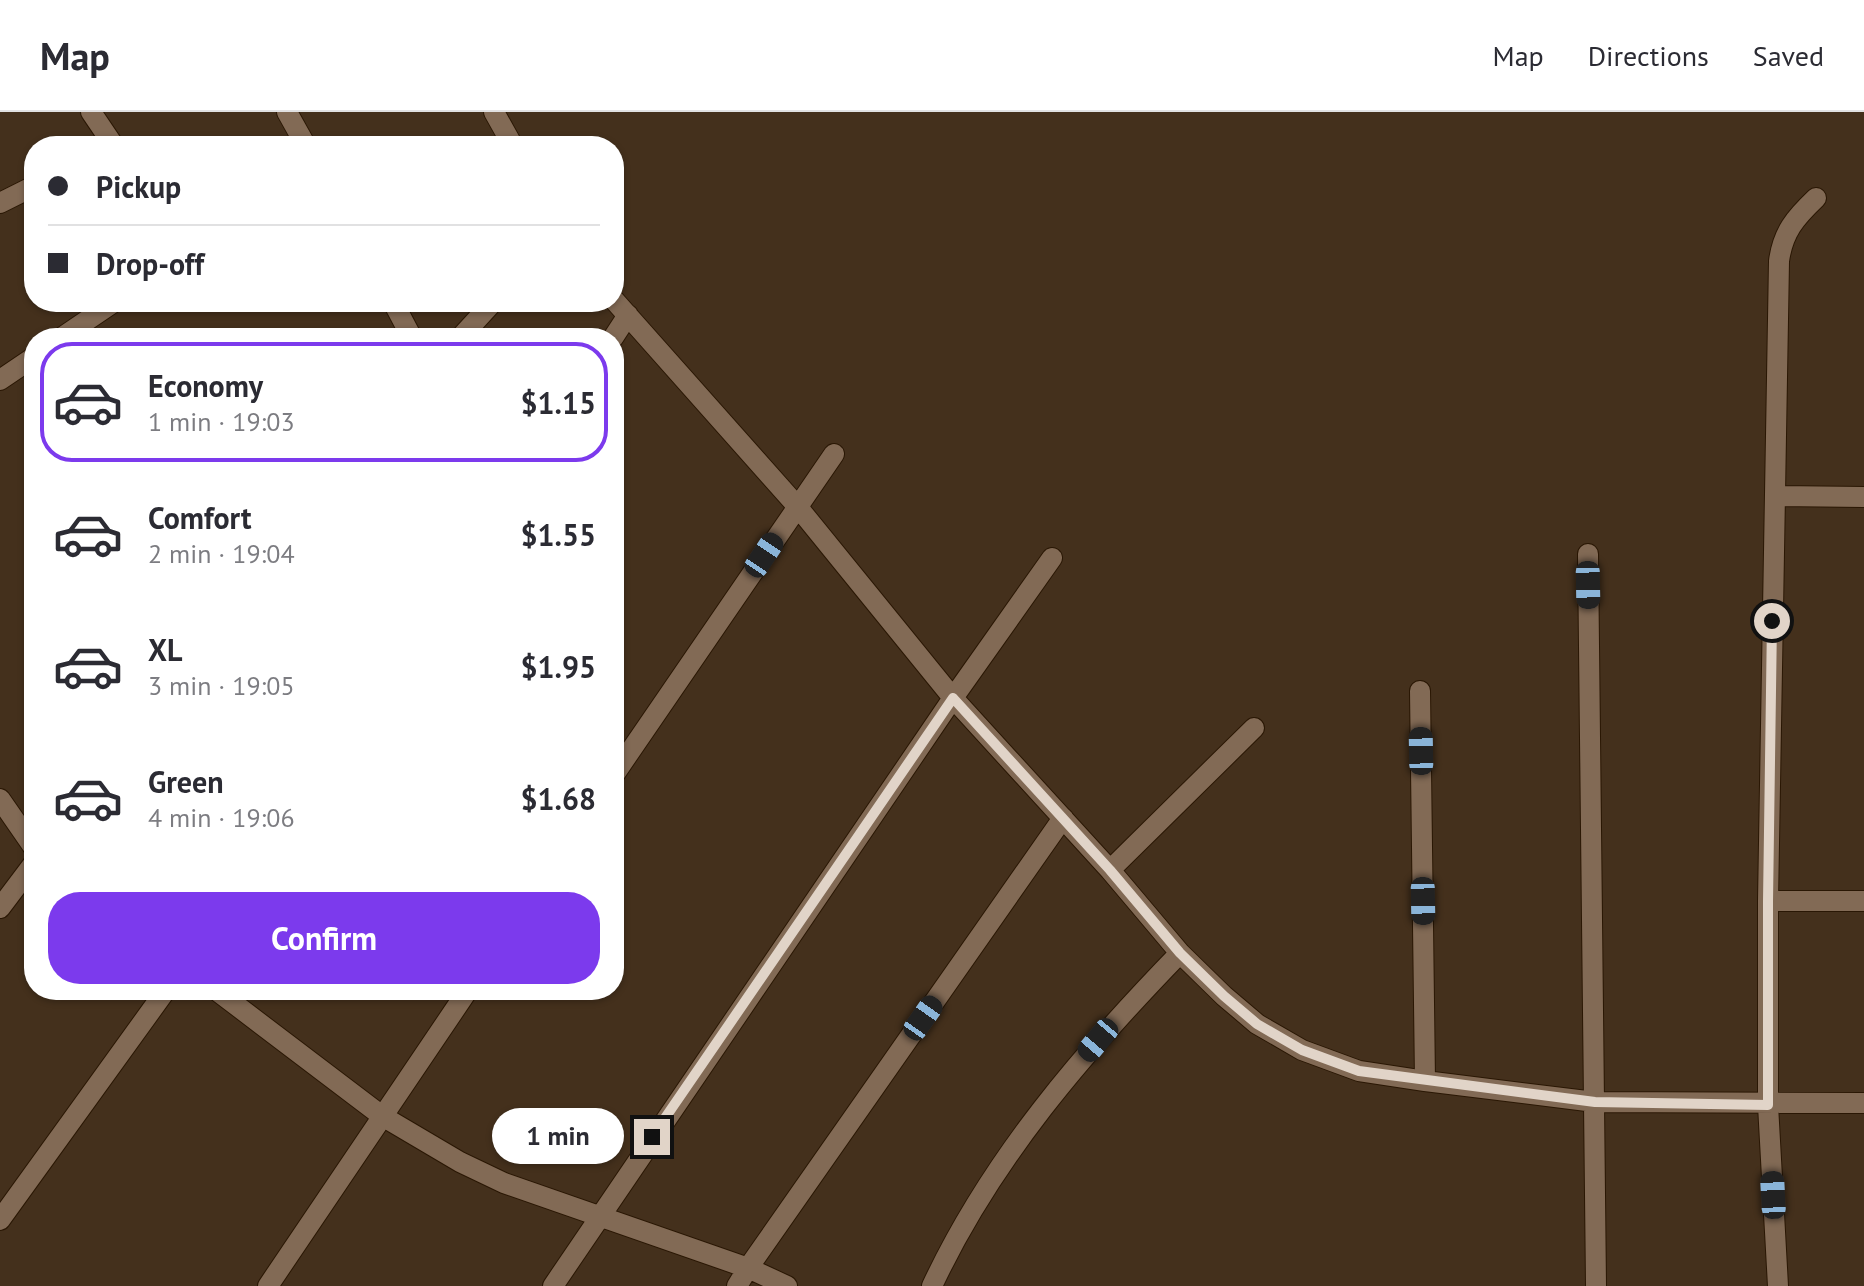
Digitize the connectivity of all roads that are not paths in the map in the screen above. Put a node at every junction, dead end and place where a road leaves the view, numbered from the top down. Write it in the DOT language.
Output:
graph roads {
  1 [pos="91,112"];
  2 [pos="287,112"];
  3 [pos="494,112"];
  4 [pos="107,136"];
  5 [pos="300,136"];
  6 [pos="507,136"];
  7 [pos="24,191"];
  8 [pos="1816,198"];
  9 [pos="0,203"];
  10 [pos="624,311"];
  11 [pos="99,312"];
  12 [pos="484,312"];
  13 [pos="76,328"];
  14 [pos="469,328"];
  15 [pos="24,364"];
  16 [pos="0,380"];
  17 [pos="834,454"];
  18 [pos="1775,496"];
  19 [pos="1864,497"];
  20 [pos="797,506"];
  21 [pos="1588,554"];
  22 [pos="1052,558"];
  23 [pos="1420,691"];
  24 [pos="953,698"];
  25 [pos="1254,728"];
  26 [pos="624,760"];
  27 [pos="0,799"];
  28 [pos="1063,818"];
  29 [pos="24,834"];
  30 [pos="1110,870"];
  31 [pos="24,876"];
  32 [pos="1768,901"];
  33 [pos="1864,901"];
  34 [pos="0,908"];
  35 [pos="1180,953"];
  36 [pos="159,1000"];
  37 [pos="229,1000"];
  38 [pos="461,1000"];
  39 [pos="1425,1081"];
  40 [pos="1595,1102"];
  41 [pos="1864,1103"];
  42 [pos="1768,1105"];
  43 [pos="382,1116"];
  44 [pos="599,1215"];
  45 [pos="0,1220"];
  46 [pos="748,1268"];
  47 [pos="268,1286"];
  48 [pos="553,1286"];
  49 [pos="737,1286"];
  50 [pos="787,1286"];
  51 [pos="932,1286"];
  52 [pos="1596,1286"];
  53 [pos="1778,1286"];
  1 -- 4 [label="street"];
  2 -- 5 [label="street"];
  3 -- 6 [label="street"];
  7 -- 9 [label="street"];
  8 -- 18 [label="street"];
  10 -- 20 [label="street"];
  11 -- 13 [label="street"];
  12 -- 14 [label="street"];
  15 -- 16 [label="street"];
  17 -- 20 [label="street"];
  18 -- 19 [label="street"];
  18 -- 32 [label="street"];
  20 -- 24 [label="street"];
  20 -- 26 [label="street"];
  21 -- 40 [label="street"];
  22 -- 24 [label="street"];
  23 -- 39 [label="street"];
  24 -- 28 [label="street"];
  24 -- 44 [label="street"];
  25 -- 30 [label="street"];
  27 -- 29 [label="street"];
  28 -- 30 [label="street"];
  28 -- 46 [label="street"];
  30 -- 35 [label="street"];
  31 -- 34 [label="street"];
  32 -- 33 [label="street"];
  32 -- 42 [label="street"];
  35 -- 39 [label="street"];
  35 -- 51 [label="street"];
  36 -- 45 [label="street"];
  37 -- 43 [label="street"];
  38 -- 43 [label="street"];
  39 -- 40 [label="street"];
  40 -- 42 [label="street"];
  40 -- 52 [label="street"];
  41 -- 42 [label="street"];
  42 -- 53 [label="street"];
  43 -- 44 [label="street"];
  43 -- 47 [label="street"];
  44 -- 46 [label="street"];
  44 -- 48 [label="street"];
  46 -- 49 [label="street"];
  46 -- 50 [label="street"];
}
